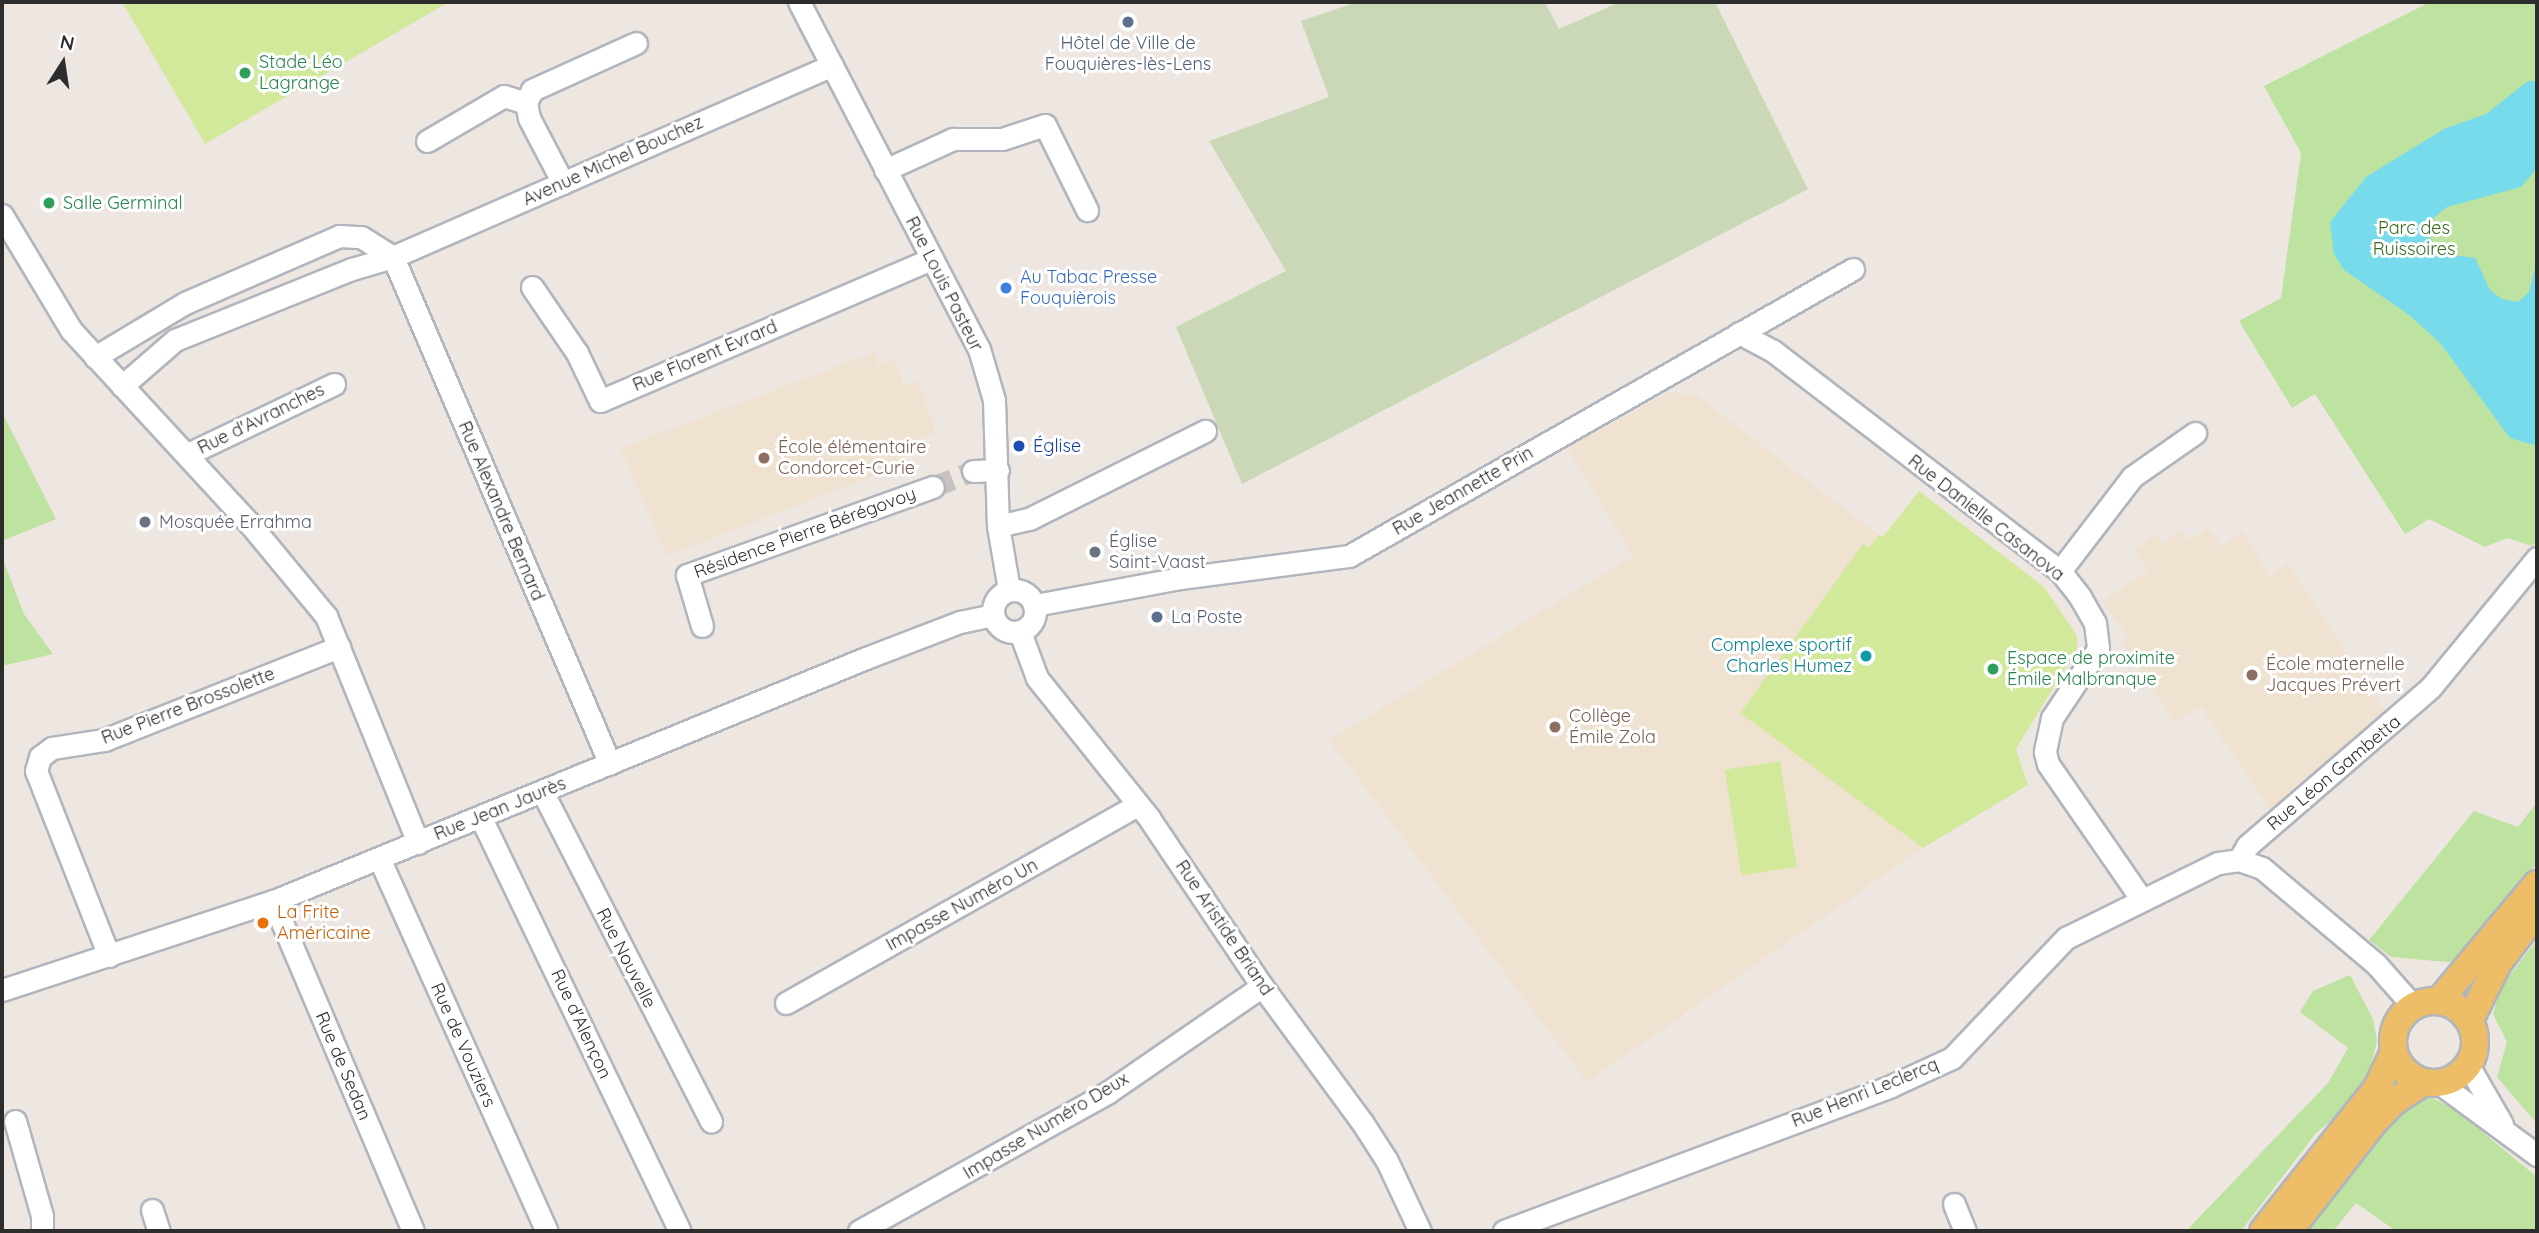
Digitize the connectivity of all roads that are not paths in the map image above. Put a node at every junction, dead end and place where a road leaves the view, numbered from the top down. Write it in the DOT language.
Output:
graph roads {
  1 [pos="799,2"];
  2 [pos="636,43"];
  3 [pos="832,65"];
  4 [pos="526,103"];
  5 [pos="427,141"];
  6 [pos="885,170"];
  7 [pos="563,183"];
  8 [pos="1087,210"];
  9 [pos="2,215"];
  10 [pos="393,257"];
  11 [pos="932,259"];
  12 [pos="1853,268"];
  13 [pos="532,287"];
  14 [pos="1739,333"];
  15 [pos="95,357"];
  16 [pos="334,384"];
  17 [pos="122,386"];
  18 [pos="1205,431"];
  19 [pos="2195,432"];
  20 [pos="188,454"];
  21 [pos="998,470"];
  22 [pos="974,471"];
  23 [pos="933,487"];
  24 [pos="998,526"];
  25 [pos="2537,558"];
  26 [pos="2060,571"];
  27 [pos="1009,590"];
  28 [pos="1035,605"];
  29 [pos="992,615"];
  30 [pos="702,626"];
  31 [pos="1020,632"];
  32 [pos="340,647"];
  33 [pos="610,764"];
  34 [pos="543,793"];
  35 [pos="1137,805"];
  36 [pos="481,818"];
  37 [pos="418,843"];
  38 [pos="379,858"];
  39 [pos="2239,860"];
  40 [pos="2537,884"];
  41 [pos="2142,900"];
  42 [pos="273,901"];
  43 [pos="2537,911"];
  44 [pos="108,956"];
  45 [pos="1262,986"];
  46 [pos="2,990"];
  47 [pos="2439,1001"];
  48 [pos="786,1003"];
  49 [pos="2413,1006"];
  50 [pos="2470,1020"];
  51 [pos="2394,1052"];
  52 [pos="2468,1065"];
  53 [pos="2432,1082"];
  54 [pos="15,1121"];
  55 [pos="711,1122"];
  56 [pos="2503,1126"];
  57 [pos="2537,1155"];
  58 [pos="1954,1204"];
  59 [pos="152,1210"];
  60 [pos="42,1231"];
  61 [pos="159,1231"];
  62 [pos="413,1231"];
  63 [pos="547,1231"];
  64 [pos="680,1231"];
  65 [pos="859,1231"];
  66 [pos="1420,1231"];
  67 [pos="1504,1231"];
  68 [pos="1965,1231"];
  69 [pos="2263,1231"];
  70 [pos="2290,1231"];
  1 -- 3 [label="street, Rue Louis Pasteur"];
  2 -- 4 [label="street"];
  3 -- 6 [label="street, Rue Louis Pasteur"];
  3 -- 7 [label="street, Avenue Michel Bouchez"];
  4 -- 5 [label="street"];
  4 -- 7 [label="street"];
  6 -- 8 [label="street"];
  6 -- 11 [label="street, Rue Louis Pasteur"];
  7 -- 10 [label="street, Avenue Michel Bouchez"];
  9 -- 15 [label="street"];
  10 -- 15 [label="street"];
  10 -- 17 [label="street, Avenue Michel Bouchez"];
  10 -- 33 [label="street, Rue Alexandre Bernard"];
  11 -- 13 [label="street, Rue Florent Evrard"];
  11 -- 21 [label="street, Rue Louis Pasteur"];
  12 -- 14 [label="street, Rue Jeannette Prin"];
  14 -- 26 [label="street, Rue Danielle Casanova"];
  14 -- 28 [label="street, Rue Jeannette Prin"];
  15 -- 17 [label="street"];
  16 -- 20 [label="street, Rue d'Avranches"];
  17 -- 20 [label="street"];
  18 -- 24 [label="street"];
  19 -- 26 [label="street"];
  20 -- 32 [label="street"];
  21 -- 22 [label="street"];
  21 -- 24 [label="street, Rue Louis Pasteur"];
  23 -- 30 [label="street, Résidence Pierre Bérégovoy"];
  24 -- 27 [label="street, Rue Louis Pasteur"];
  25 -- 39 [label="street, Rue Léon Gambetta"];
  26 -- 41 [label="street, Rue Danielle Casanova"];
  27 -- 28 [label="street"];
  27 -- 29 [label="street"];
  28 -- 31 [label="street"];
  29 -- 31 [label="street"];
  29 -- 33 [label="street, Rue Jean Jaurès"];
  31 -- 35 [label="street, Rue Aristide Briand"];
  32 -- 37 [label="street"];
  32 -- 44 [label="street, Rue Pierre Brossolette"];
  33 -- 34 [label="street, Rue Jean Jaurès"];
  34 -- 36 [label="street, Rue Jean Jaurès"];
  34 -- 55 [label="street, Rue Nouvelle"];
  35 -- 45 [label="street, Rue Aristide Briand"];
  35 -- 48 [label="street, Impasse Numéro Un"];
  36 -- 37 [label="street, Rue Jean Jaurès"];
  36 -- 64 [label="street, Rue d'Alençon"];
  37 -- 38 [label="street, Rue Jean Jaurès"];
  38 -- 42 [label="street, Rue Jean Jaurès"];
  38 -- 63 [label="street, Rue de Vouziers"];
  39 -- 41 [label="street, Rue Henri Leclercq"];
  39 -- 49 [label="street"];
  40 -- 47 [label="main road"];
  41 -- 67 [label="street, Rue Henri Leclercq"];
  42 -- 44 [label="street, Rue Jean Jaurès"];
  42 -- 62 [label="street, Rue de Sedan"];
  43 -- 50 [label="main road"];
  44 -- 46 [label="street, Rue Jean Jaurès"];
  45 -- 65 [label="street, Impasse Numéro Deux"];
  45 -- 66 [label="street, Rue Aristide Briand"];
  47 -- 49 [label="main road"];
  47 -- 50 [label="main road"];
  49 -- 51 [label="main road"];
  50 -- 52 [label="main road"];
  51 -- 53 [label="main road"];
  51 -- 69 [label="main road"];
  52 -- 53 [label="main road"];
  52 -- 56 [label="street"];
  53 -- 56 [label="street"];
  53 -- 70 [label="main road"];
  54 -- 60 [label="street"];
  56 -- 57 [label="street"];
  58 -- 68 [label="street"];
  59 -- 61 [label="street"];
}
